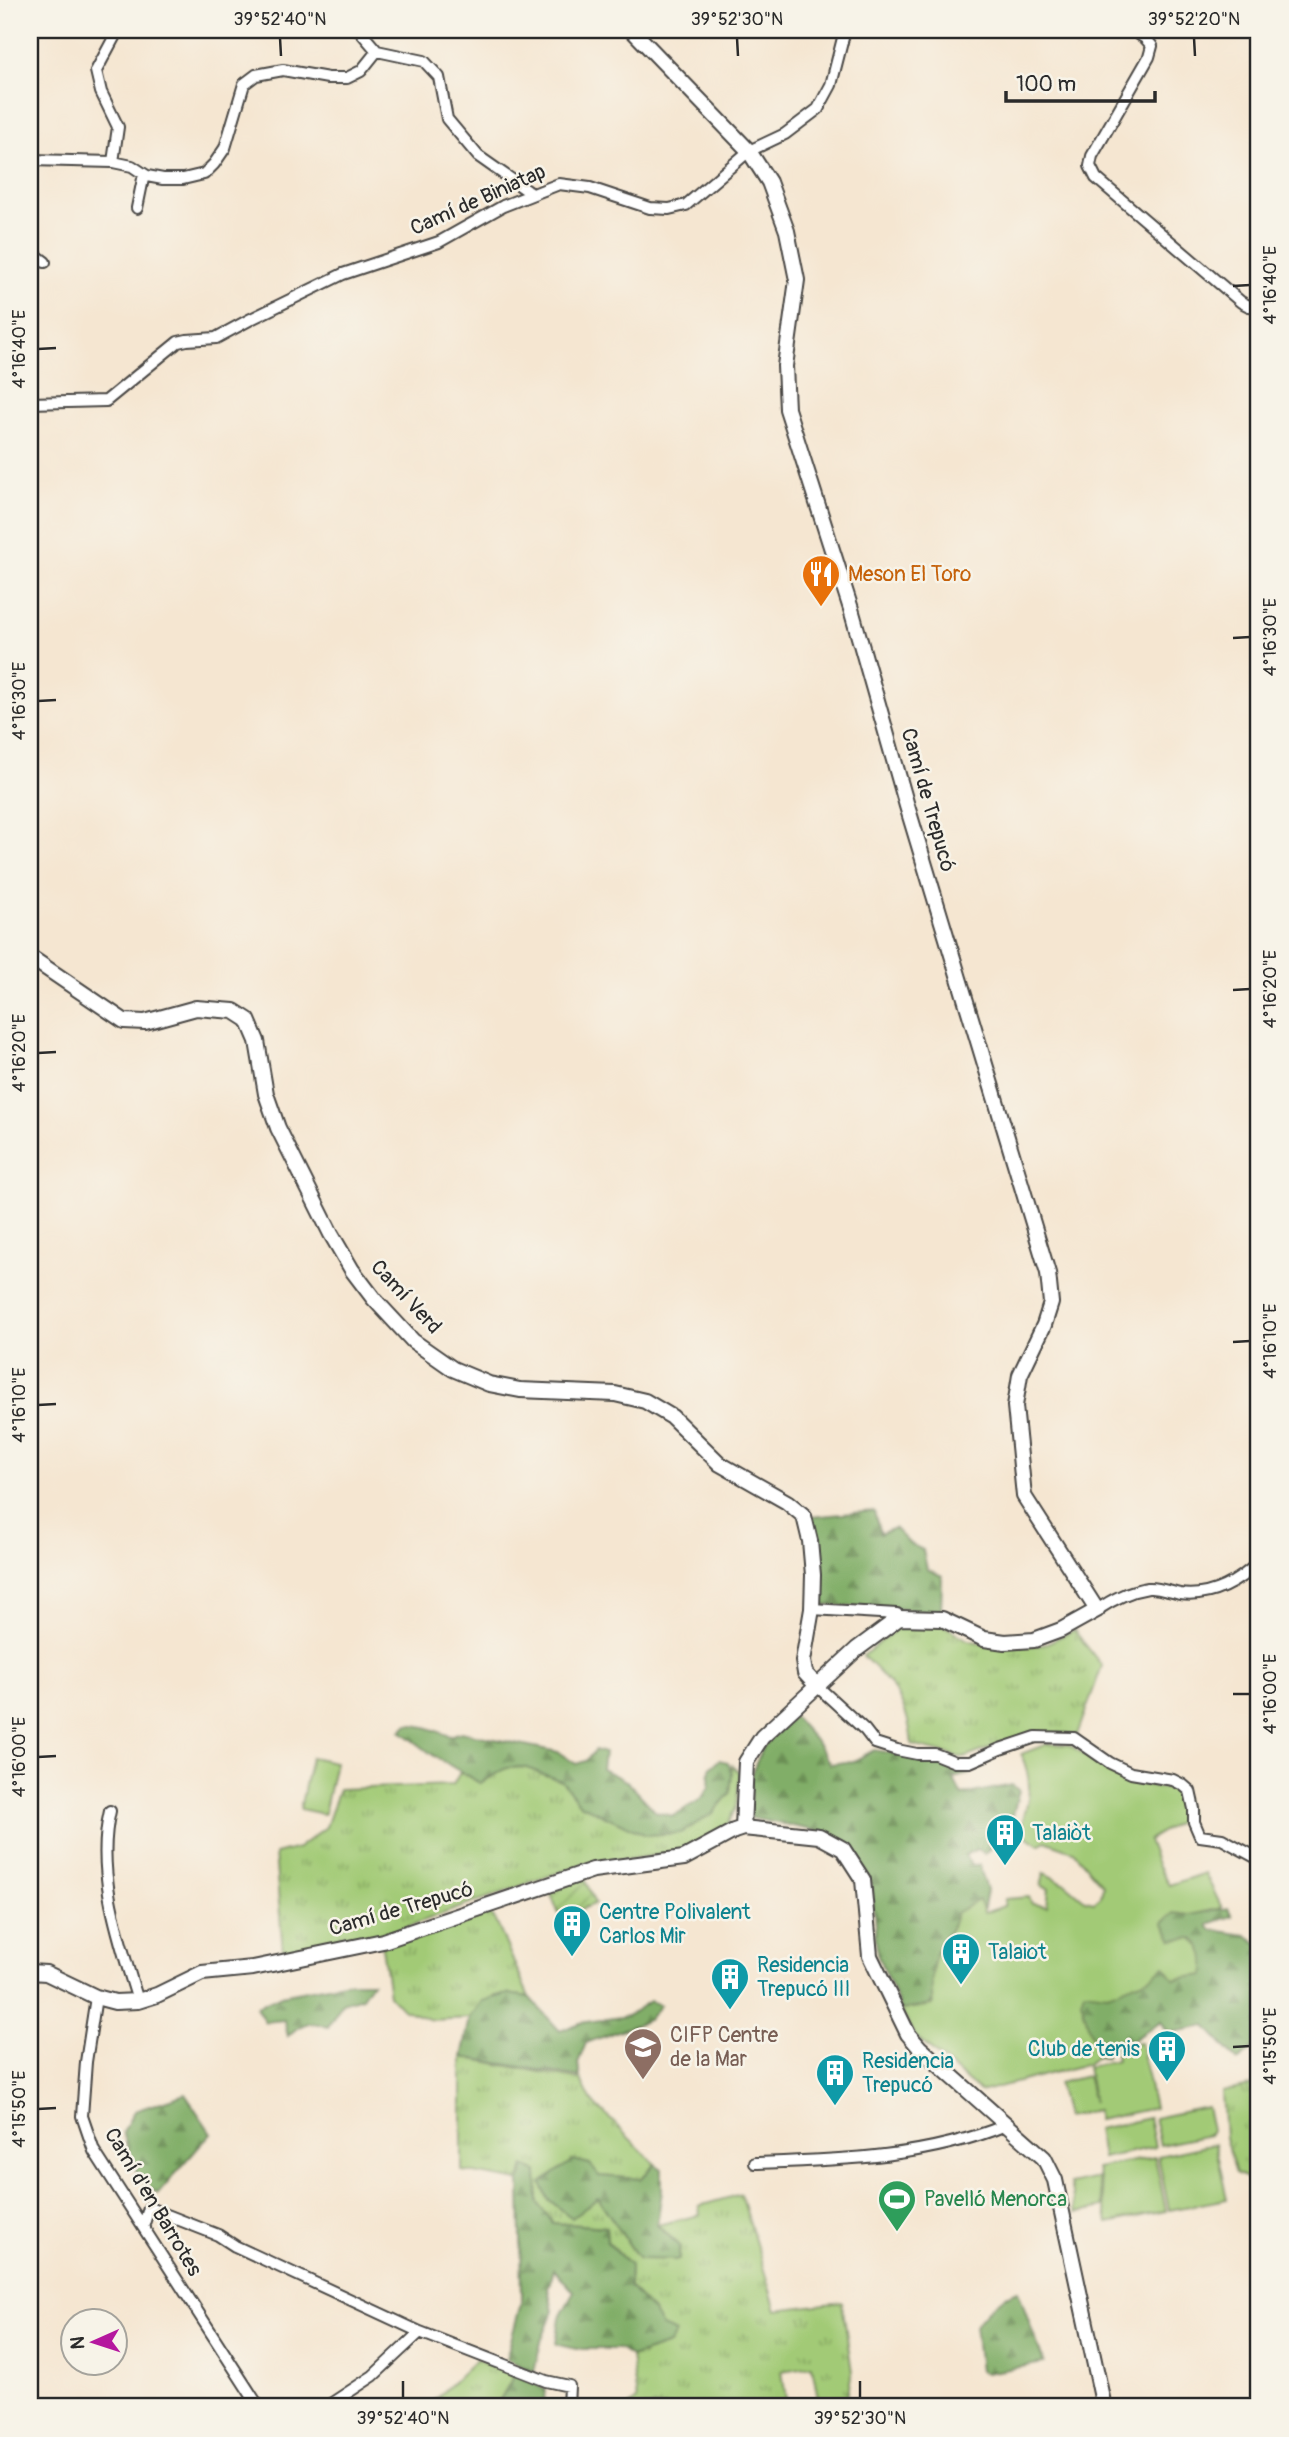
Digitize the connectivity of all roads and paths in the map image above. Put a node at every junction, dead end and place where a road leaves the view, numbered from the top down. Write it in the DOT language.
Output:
graph roads {
  1 [pos="118,30"];
  2 [pos="359,30"];
  3 [pos="632,30"];
  4 [pos="848,30"];
  5 [pos="1132,30"];
  6 [pos="377,51"];
  7 [pos="749,152"];
  8 [pos="30,160"];
  9 [pos="113,162"];
  10 [pos="144,174"];
  11 [pos="532,194"];
  12 [pos="137,208"];
  13 [pos="30,251"];
  14 [pos="45,262"];
  15 [pos="1259,307"];
  16 [pos="30,403"];
  17 [pos="30,957"];
  18 [pos="1259,1562"];
  19 [pos="813,1609"];
  20 [pos="1097,1609"];
  21 [pos="899,1618"];
  22 [pos="817,1686"];
  23 [pos="110,1811"];
  24 [pos="743,1828"];
  25 [pos="1259,1859"];
  26 [pos="30,1972"];
  27 [pos="96,1997"];
  28 [pos="138,2001"];
  29 [pos="1006,2125"];
  30 [pos="755,2163"];
  31 [pos="144,2227"];
  32 [pos="420,2332"];
  33 [pos="259,2407"];
  34 [pos="326,2407"];
  35 [pos="568,2407"];
  36 [pos="1104,2407"];
  1 -- 9 [label="street"];
  2 -- 6 [label="street"];
  3 -- 7 [label="street, Camí de Trepucó"];
  4 -- 7 [label="street, Camí de Biniatap"];
  5 -- 15 [label="street"];
  6 -- 10 [label="street"];
  6 -- 11 [label="street"];
  7 -- 11 [label="street, Camí de Biniatap"];
  7 -- 20 [label="street, Camí de Trepucó"];
  8 -- 9 [label="street"];
  9 -- 10 [label="street"];
  10 -- 12 [label="street"];
  11 -- 16 [label="street, Camí de Biniatap"];
  13 -- 14 [label="street"];
  17 -- 19 [label="street, Camí Verd"];
  18 -- 20 [label="street"];
  19 -- 21 [label="street"];
  19 -- 22 [label="street, Camí Verd"];
  20 -- 21 [label="street"];
  21 -- 22 [label="street"];
  22 -- 24 [label="street"];
  22 -- 25 [label="street"];
  23 -- 28 [label="street"];
  24 -- 28 [label="street, Camí de Trepucó"];
  24 -- 29 [label="street"];
  26 -- 27 [label="street, Camí de Trepucó"];
  27 -- 28 [label="street, Camí de Trepucó"];
  27 -- 31 [label="street, Camí d'en Barrotes"];
  29 -- 30 [label="street"];
  29 -- 36 [label="street"];
  31 -- 32 [label="street"];
  31 -- 33 [label="street, Camí d'en Barrotes"];
  32 -- 34 [label="street"];
  32 -- 35 [label="street"];
}
